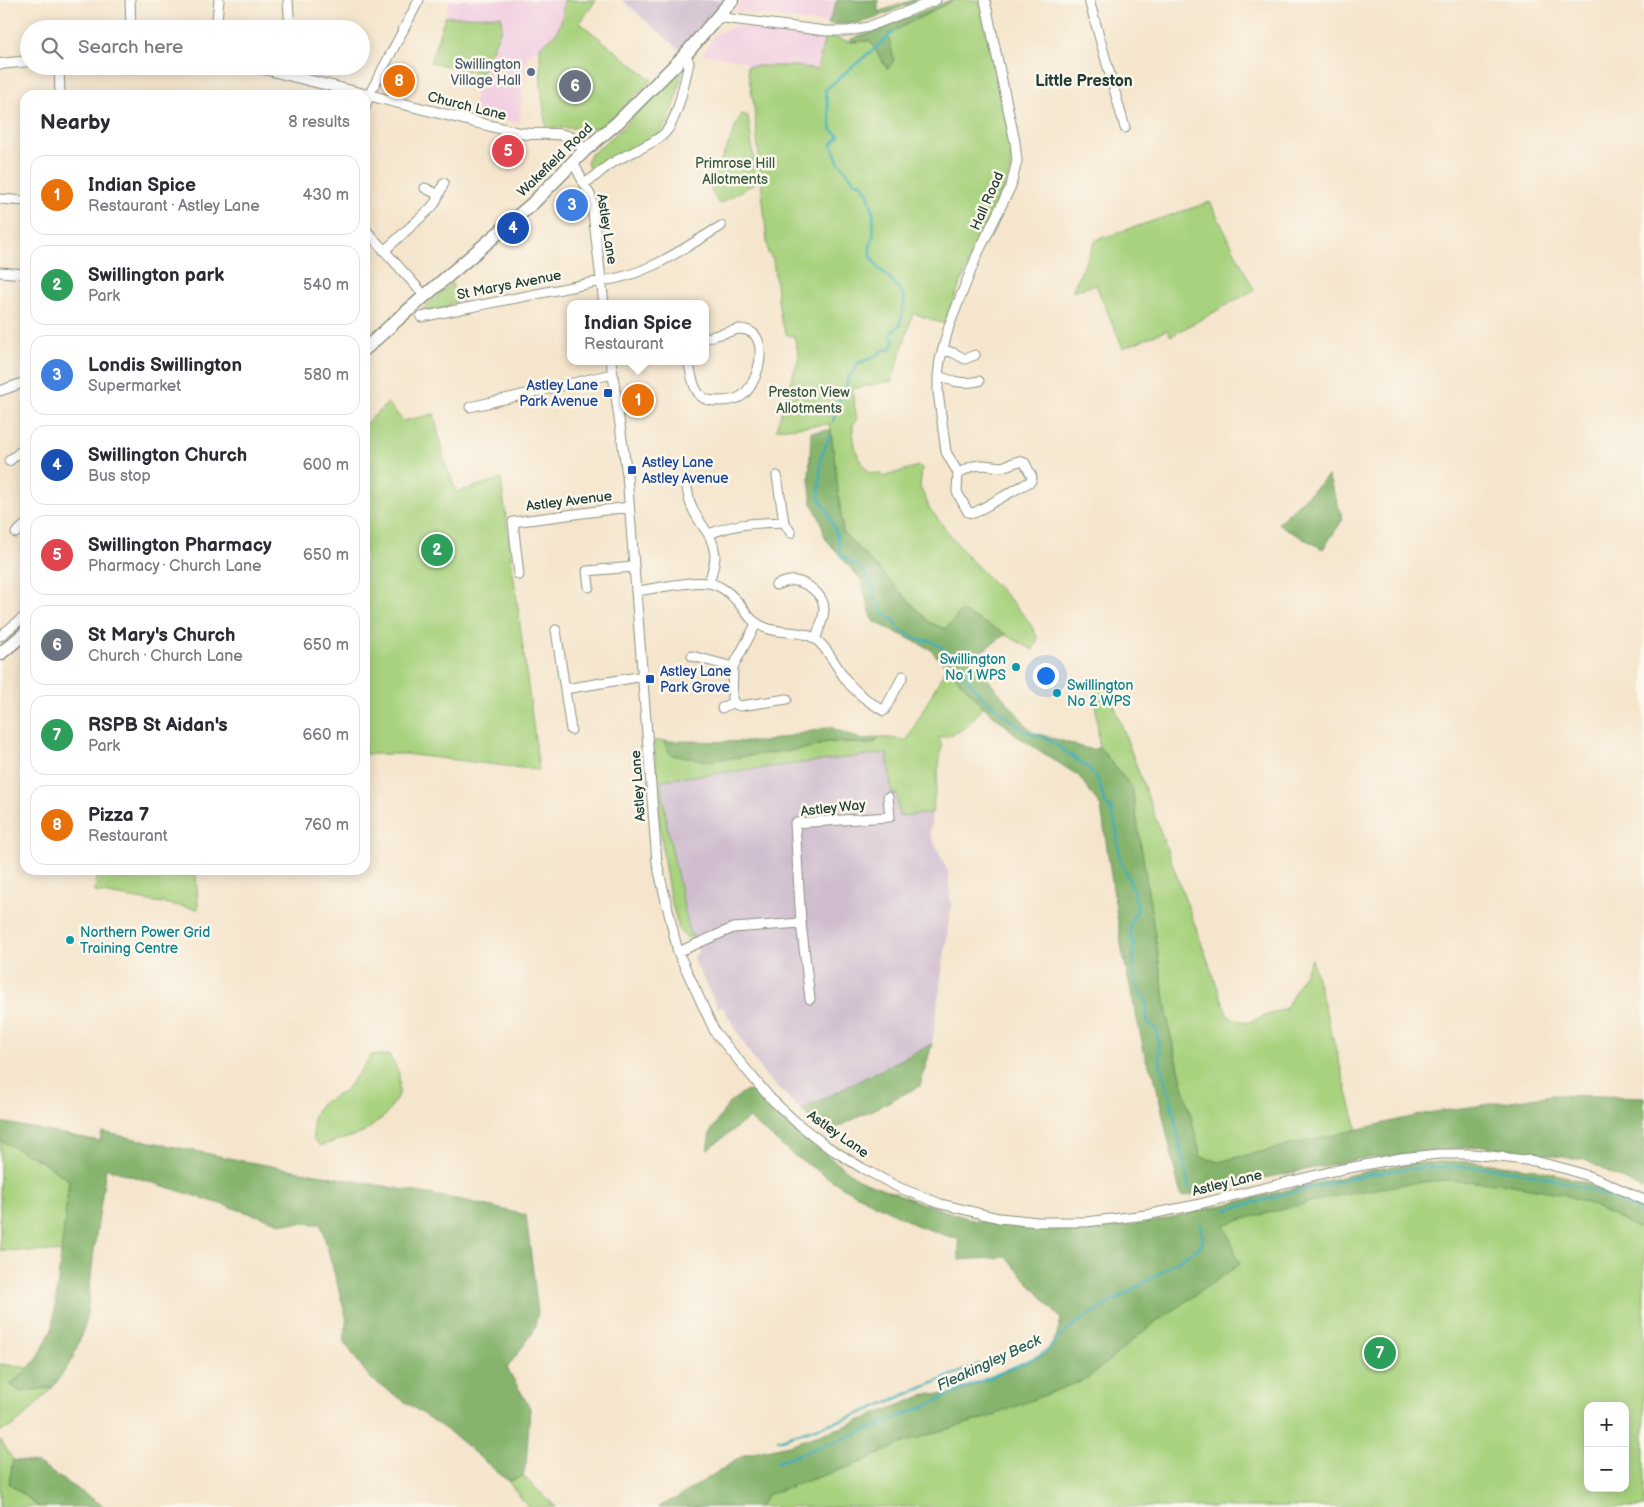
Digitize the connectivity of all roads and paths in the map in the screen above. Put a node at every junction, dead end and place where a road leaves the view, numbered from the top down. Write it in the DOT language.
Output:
graph roads {
  1 [pos="130,0"];
  2 [pos="219,0"];
  3 [pos="288,0"];
  4 [pos="419,0"];
  5 [pos="732,0"];
  6 [pos="936,0"];
  7 [pos="984,0"];
  8 [pos="1089,0"];
  9 [pos="716,17"];
  10 [pos="131,20"];
  11 [pos="217,20"];
  12 [pos="289,20"];
  13 [pos="684,56"];
  14 [pos="20,62"];
  15 [pos="0,64"];
  16 [pos="59,75"];
  17 [pos="286,75"];
  18 [pos="294,77"];
  19 [pos="60,90"];
  20 [pos="348,90"];
  21 [pos="370,93"];
  22 [pos="370,95"];
  23 [pos="1125,128"];
  24 [pos="585,150"];
  25 [pos="573,162"];
  26 [pos="444,183"];
  27 [pos="584,184"];
  28 [pos="425,188"];
  29 [pos="439,195"];
  30 [pos="0,199"];
  31 [pos="20,201"];
  32 [pos="721,226"];
  33 [pos="370,236"];
  34 [pos="384,251"];
  35 [pos="0,272"];
  36 [pos="20,274"];
  37 [pos="601,281"];
  38 [pos="425,296"];
  39 [pos="603,300"];
  40 [pos="412,316"];
  41 [pos="709,337"];
  42 [pos="370,345"];
  43 [pos="943,350"];
  44 [pos="975,355"];
  45 [pos="611,365"];
  46 [pos="689,365"];
  47 [pos="612,374"];
  48 [pos="938,376"];
  49 [pos="979,381"];
  50 [pos="20,384"];
  51 [pos="0,391"];
  52 [pos="470,407"];
  53 [pos="20,452"];
  54 [pos="9,461"];
  55 [pos="958,473"];
  56 [pos="777,476"];
  57 [pos="686,480"];
  58 [pos="629,508"];
  59 [pos="784,522"];
  60 [pos="20,529"];
  61 [pos="16,533"];
  62 [pos="791,533"];
  63 [pos="709,534"];
  64 [pos="634,567"];
  65 [pos="519,575"];
  66 [pos="709,583"];
  67 [pos="776,585"];
  68 [pos="589,587"];
  69 [pos="636,591"];
  70 [pos="20,620"];
  71 [pos="756,624"];
  72 [pos="556,630"];
  73 [pos="0,636"];
  74 [pos="20,637"];
  75 [pos="815,639"];
  76 [pos="0,654"];
  77 [pos="692,656"];
  78 [pos="733,667"];
  79 [pos="644,676"];
  80 [pos="904,676"];
  81 [pos="565,689"];
  82 [pos="787,699"];
  83 [pos="733,702"];
  84 [pos="722,708"];
  85 [pos="571,730"];
  86 [pos="888,797"];
  87 [pos="801,923"];
  88 [pos="678,952"];
  89 [pos="810,999"];
  90 [pos="1644,1200"];
  1 -- 10 [label="street"];
  2 -- 11 [label="street"];
  3 -- 12 [label="street"];
  4 -- 21 [label="street"];
  5 -- 9 [label="main road, Wakefield Road"];
  6 -- 9 [label="street"];
  7 -- 43 [label="street, Hall Road"];
  8 -- 23 [label="street"];
  9 -- 13 [label="main road, Wakefield Road"];
  13 -- 24 [label="main road, Wakefield Road"];
  13 -- 27 [label="street"];
  14 -- 15 [label="street"];
  16 -- 19 [label="street"];
  17 -- 18 [label="street, Church Lane"];
  18 -- 20 [label="street, Church Lane"];
  22 -- 24 [label="street, Church Lane"];
  24 -- 25 [label="main road, Wakefield Road"];
  25 -- 27 [label="street, Astley Lane"];
  25 -- 38 [label="main road, Wakefield Road"];
  26 -- 29 [label="street"];
  27 -- 37 [label="street, Astley Lane"];
  28 -- 29 [label="street"];
  29 -- 34 [label="street"];
  30 -- 31 [label="street"];
  32 -- 37 [label="street, St Marys Avenue"];
  33 -- 34 [label="street"];
  34 -- 38 [label="street"];
  35 -- 36 [label="street"];
  37 -- 39 [label="street, Astley Lane"];
  37 -- 40 [label="street, St Marys Avenue"];
  38 -- 40 [label="main road, Wakefield Road"];
  40 -- 42 [label="main road, Wakefield Road"];
  41 -- 46 [label="street"];
  43 -- 44 [label="street"];
  43 -- 48 [label="street, Hall Road"];
  45 -- 47 [label="street, Astley Lane"];
  47 -- 52 [label="street"];
  47 -- 58 [label="street, Astley Lane"];
  48 -- 49 [label="street"];
  48 -- 55 [label="street, Hall Road"];
  50 -- 51 [label="street"];
  53 -- 54 [label="street"];
  55 -- 55 [label="street"];
  56 -- 59 [label="street"];
  57 -- 63 [label="street"];
  58 -- 64 [label="street, Astley Lane"];
  58 -- 65 [label="street, Astley Avenue"];
  59 -- 62 [label="street"];
  59 -- 63 [label="street"];
  60 -- 61 [label="street"];
  63 -- 66 [label="street"];
  64 -- 68 [label="street"];
  64 -- 69 [label="street, Astley Lane"];
  66 -- 69 [label="street"];
  66 -- 71 [label="street"];
  67 -- 75 [label="street"];
  69 -- 79 [label="street, Astley Lane"];
  70 -- 73 [label="street"];
  71 -- 75 [label="street"];
  71 -- 78 [label="street"];
  72 -- 81 [label="street"];
  74 -- 76 [label="main road"];
  75 -- 80 [label="street"];
  77 -- 78 [label="street"];
  78 -- 83 [label="street"];
  79 -- 81 [label="street"];
  79 -- 88 [label="street, Astley Lane"];
  81 -- 85 [label="street"];
  82 -- 83 [label="street"];
  83 -- 84 [label="street"];
  86 -- 87 [label="street, Astley Way"];
  87 -- 88 [label="street"];
  87 -- 89 [label="street, Astley Way"];
  88 -- 90 [label="street, Astley Lane"];
}
